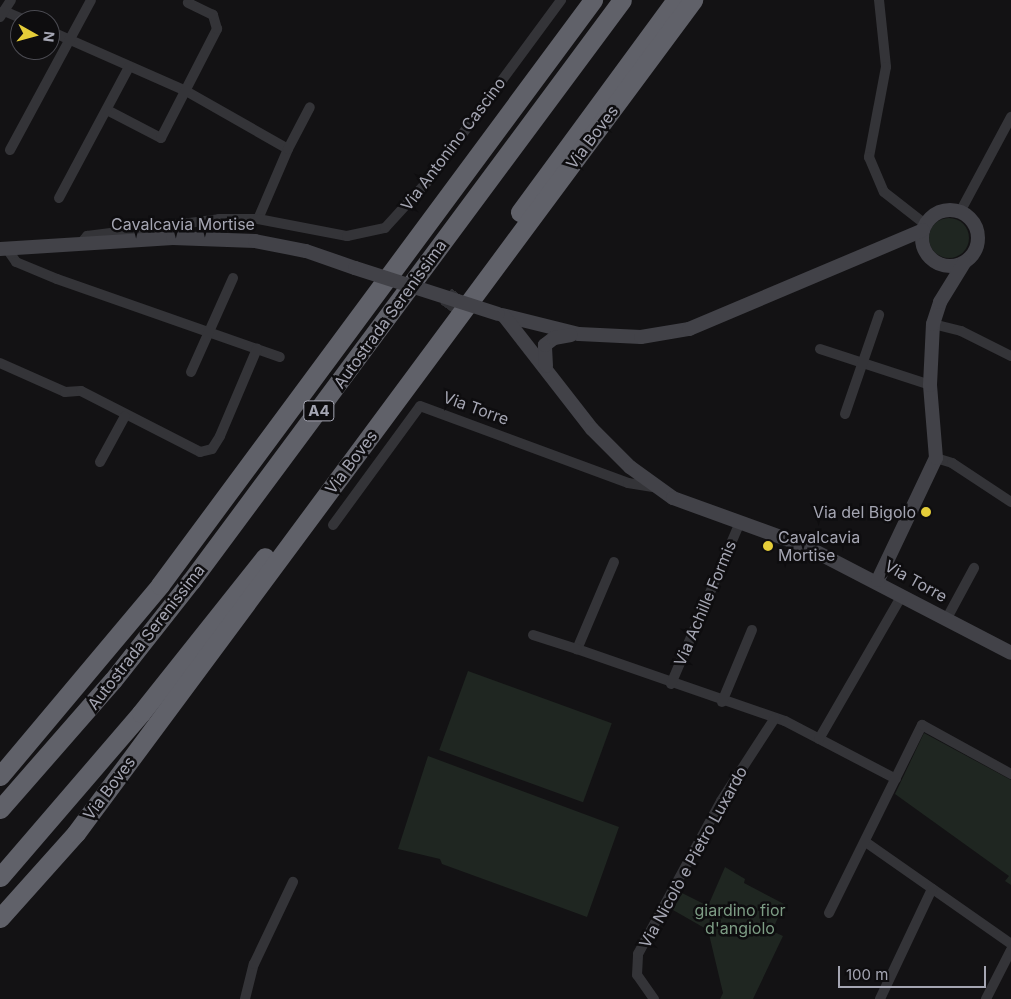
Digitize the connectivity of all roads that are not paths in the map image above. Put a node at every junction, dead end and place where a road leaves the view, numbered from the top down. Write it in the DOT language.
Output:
graph roads {
  1 [pos="11,0"];
  2 [pos="92,0"];
  3 [pos="561,0"];
  4 [pos="593,0"];
  5 [pos="622,0"];
  6 [pos="676,0"];
  7 [pos="693,0"];
  8 [pos="879,0"];
  9 [pos="188,4"];
  10 [pos="2,14"];
  11 [pos="60,36"];
  12 [pos="70,40"];
  13 [pos="129,67"];
  14 [pos="186,92"];
  15 [pos="310,107"];
  16 [pos="107,110"];
  17 [pos="1011,118"];
  18 [pos="288,149"];
  19 [pos="10,150"];
  20 [pos="59,198"];
  21 [pos="960,212"];
  22 [pos="258,219"];
  23 [pos="924,227"];
  24 [pos="82,242"];
  25 [pos="4,249"];
  26 [pos="964,263"];
  27 [pos="233,278"];
  28 [pos="461,291"];
  29 [pos="448,309"];
  30 [pos="501,315"];
  31 [pos="879,315"];
  32 [pos="933,324"];
  33 [pos="206,331"];
  34 [pos="578,334"];
  35 [pos="257,349"];
  36 [pos="820,350"];
  37 [pos="1011,356"];
  38 [pos="280,357"];
  39 [pos="0,363"];
  40 [pos="862,364"];
  41 [pos="547,369"];
  42 [pos="191,372"];
  43 [pos="930,384"];
  44 [pos="844,414"];
  45 [pos="125,416"];
  46 [pos="936,458"];
  47 [pos="100,462"];
  48 [pos="659,488"];
  49 [pos="1011,502"];
  50 [pos="740,522"];
  51 [pos="333,525"];
  52 [pos="614,562"];
  53 [pos="974,568"];
  54 [pos="878,580"];
  55 [pos="902,595"];
  56 [pos="946,618"];
  57 [pos="752,630"];
  58 [pos="533,635"];
  59 [pos="577,649"];
  60 [pos="1011,653"];
  61 [pos="671,684"];
  62 [pos="722,702"];
  63 [pos="775,718"];
  64 [pos="819,739"];
  65 [pos="1011,774"];
  66 [pos="0,776"];
  67 [pos="896,779"];
  68 [pos="0,809"];
  69 [pos="867,843"];
  70 [pos="0,877"];
  71 [pos="292,882"];
  72 [pos="932,889"];
  73 [pos="829,913"];
  74 [pos="0,918"];
  75 [pos="1011,944"];
  76 [pos="1011,950"];
  77 [pos="245,999"];
  78 [pos="654,999"];
  79 [pos="880,999"];
  80 [pos="986,999"];
  1 -- 10 [label="street"];
  2 -- 12 [label="street"];
  3 -- 22 [label="street, Via Antonino Cascino"];
  4 -- 66 [label="highway, Autostrada Serenissima / A4"];
  5 -- 68 [label="highway, Autostrada Serenissima / A4"];
  6 -- 28 [label="highway, Via Boves"];
  7 -- 74 [label="highway, Via Boves"];
  8 -- 23 [label="street"];
  9 -- 14 [label="street"];
  11 -- 12 [label="street"];
  12 -- 13 [label="street"];
  12 -- 19 [label="street"];
  13 -- 14 [label="street"];
  13 -- 16 [label="street"];
  14 -- 16 [label="street"];
  14 -- 18 [label="street"];
  15 -- 18 [label="street"];
  16 -- 20 [label="street"];
  17 -- 21 [label="street"];
  18 -- 22 [label="street"];
  21 -- 23 [label="street"];
  21 -- 26 [label="street"];
  22 -- 24 [label="street, Via Antonino Cascino"];
  23 -- 26 [label="street"];
  23 -- 34 [label="street, Cavalcavia Mortise"];
  24 -- 25 [label="street, Cavalcavia Mortise"];
  24 -- 30 [label="street, Cavalcavia Mortise, bridge"];
  25 -- 33 [label="street"];
  26 -- 32 [label="street"];
  27 -- 33 [label="street"];
  29 -- 70 [label="highway, Via Boves"];
  30 -- 34 [label="street, Cavalcavia Mortise"];
  30 -- 41 [label="street"];
  31 -- 40 [label="street"];
  32 -- 37 [label="street"];
  32 -- 43 [label="street"];
  33 -- 35 [label="street"];
  33 -- 42 [label="street"];
  34 -- 41 [label="street, Cavalcavia Mortise"];
  35 -- 38 [label="street"];
  35 -- 45 [label="street"];
  36 -- 40 [label="street"];
  39 -- 45 [label="street"];
  40 -- 43 [label="street"];
  40 -- 44 [label="street"];
  41 -- 48 [label="street"];
  43 -- 46 [label="street"];
  45 -- 47 [label="street"];
  46 -- 49 [label="street"];
  46 -- 54 [label="street"];
  48 -- 50 [label="street, Via Torre"];
  48 -- 51 [label="street, Via Torre"];
  50 -- 54 [label="street, Via Torre"];
  50 -- 61 [label="street, Via Achille Formis"];
  52 -- 59 [label="street"];
  53 -- 56 [label="street, Via Torre"];
  54 -- 55 [label="street, Via Torre"];
  55 -- 56 [label="street, Via Torre"];
  55 -- 64 [label="street"];
  56 -- 60 [label="street, Via Torre"];
  57 -- 62 [label="street"];
  58 -- 59 [label="street"];
  59 -- 61 [label="street"];
  61 -- 62 [label="street"];
  62 -- 63 [label="street"];
  63 -- 64 [label="street"];
  63 -- 78 [label="street, Via Nicolò e Pietro Luxardo"];
  64 -- 67 [label="street"];
  65 -- 67 [label="street"];
  67 -- 69 [label="street"];
  69 -- 72 [label="street"];
  69 -- 73 [label="street"];
  71 -- 77 [label="street"];
  72 -- 75 [label="street"];
  72 -- 79 [label="street"];
  76 -- 80 [label="street"];
}
